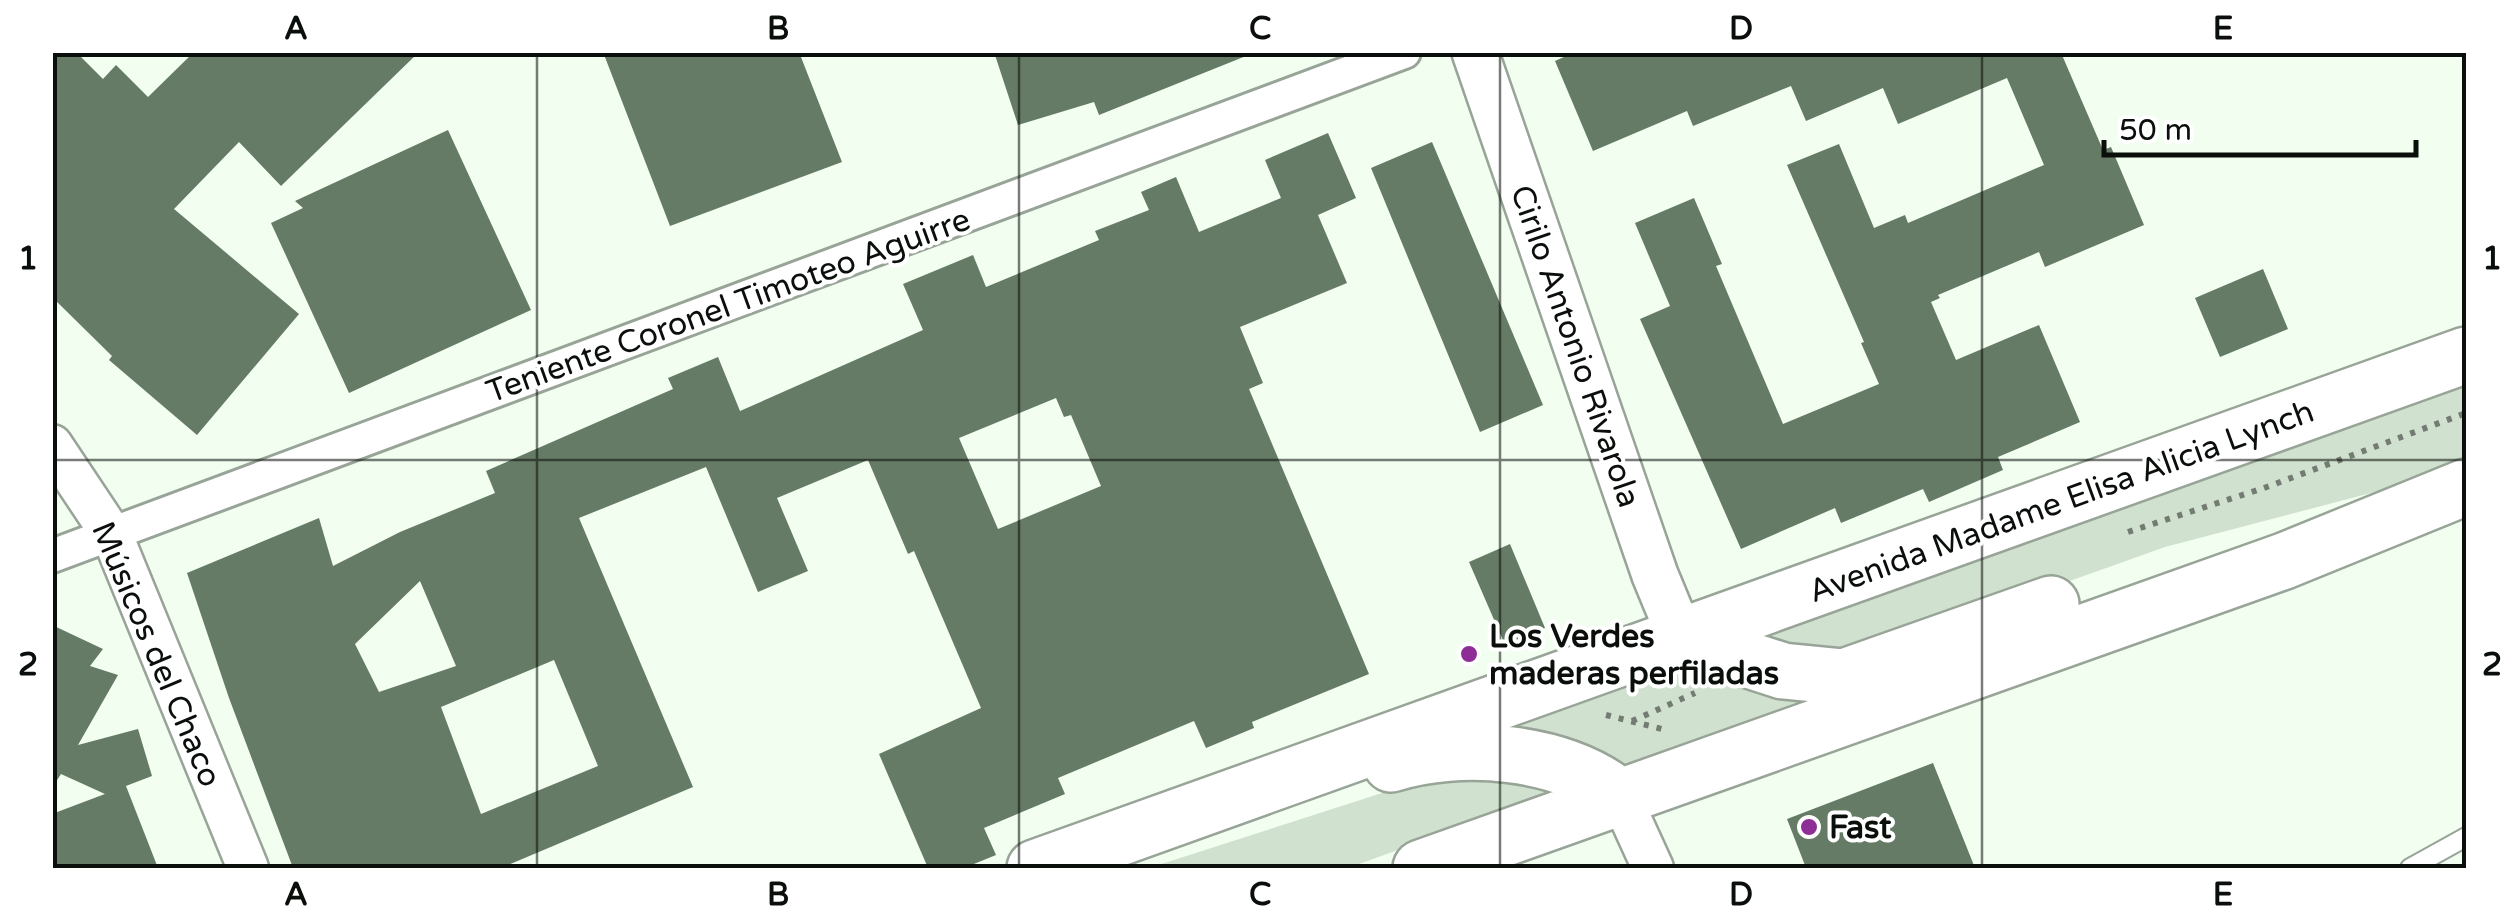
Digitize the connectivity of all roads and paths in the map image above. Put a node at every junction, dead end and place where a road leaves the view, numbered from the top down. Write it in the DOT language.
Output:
graph roads {
  1 [pos="1404,52"];
  2 [pos="1475,52"];
  3 [pos="2466,355"];
  4 [pos="2466,414"];
  5 [pos="52,445"];
  6 [pos="2466,487"];
  7 [pos="2123,533"];
  8 [pos="112,535"];
  9 [pos="52,556"];
  10 [pos="2284,561"];
  11 [pos="1682,638"];
  12 [pos="1697,692"];
  13 [pos="1597,713"];
  14 [pos="1632,721"];
  15 [pos="1676,732"];
  16 [pos="1621,798"];
  17 [pos="2466,837"];
  18 [pos="1045,864"];
  19 [pos="248,868"];
  20 [pos="1421,868"];
  21 [pos="1653,868"];
  22 [pos="2410,868"];
  1 -- 8 [label="street, Teniente Coronel Timoteo Aguirre"];
  2 -- 11 [label="main road, Cirilo Antonio Rivarola"];
  3 -- 11 [label="highway, Avenida Madame Elisa Alicia Lynch"];
  4 -- 7 [label="path"];
  5 -- 8 [label="street, Músicos del Chaco"];
  6 -- 10 [label="highway"];
  8 -- 9 [label="street, Teniente Coronel Timoteo Aguirre"];
  8 -- 19 [label="street, Músicos del Chaco"];
  10 -- 11 [label="highway"];
  10 -- 16 [label="highway"];
  11 -- 18 [label="highway, Avenida Madame Elisa Alicia Lynch"];
  12 -- 14 [label="path"];
  13 -- 14 [label="path"];
  14 -- 15 [label="path"];
  16 -- 18 [label="highway"];
  16 -- 20 [label="highway"];
  16 -- 21 [label="street"];
  17 -- 22 [label="lane"];
}
